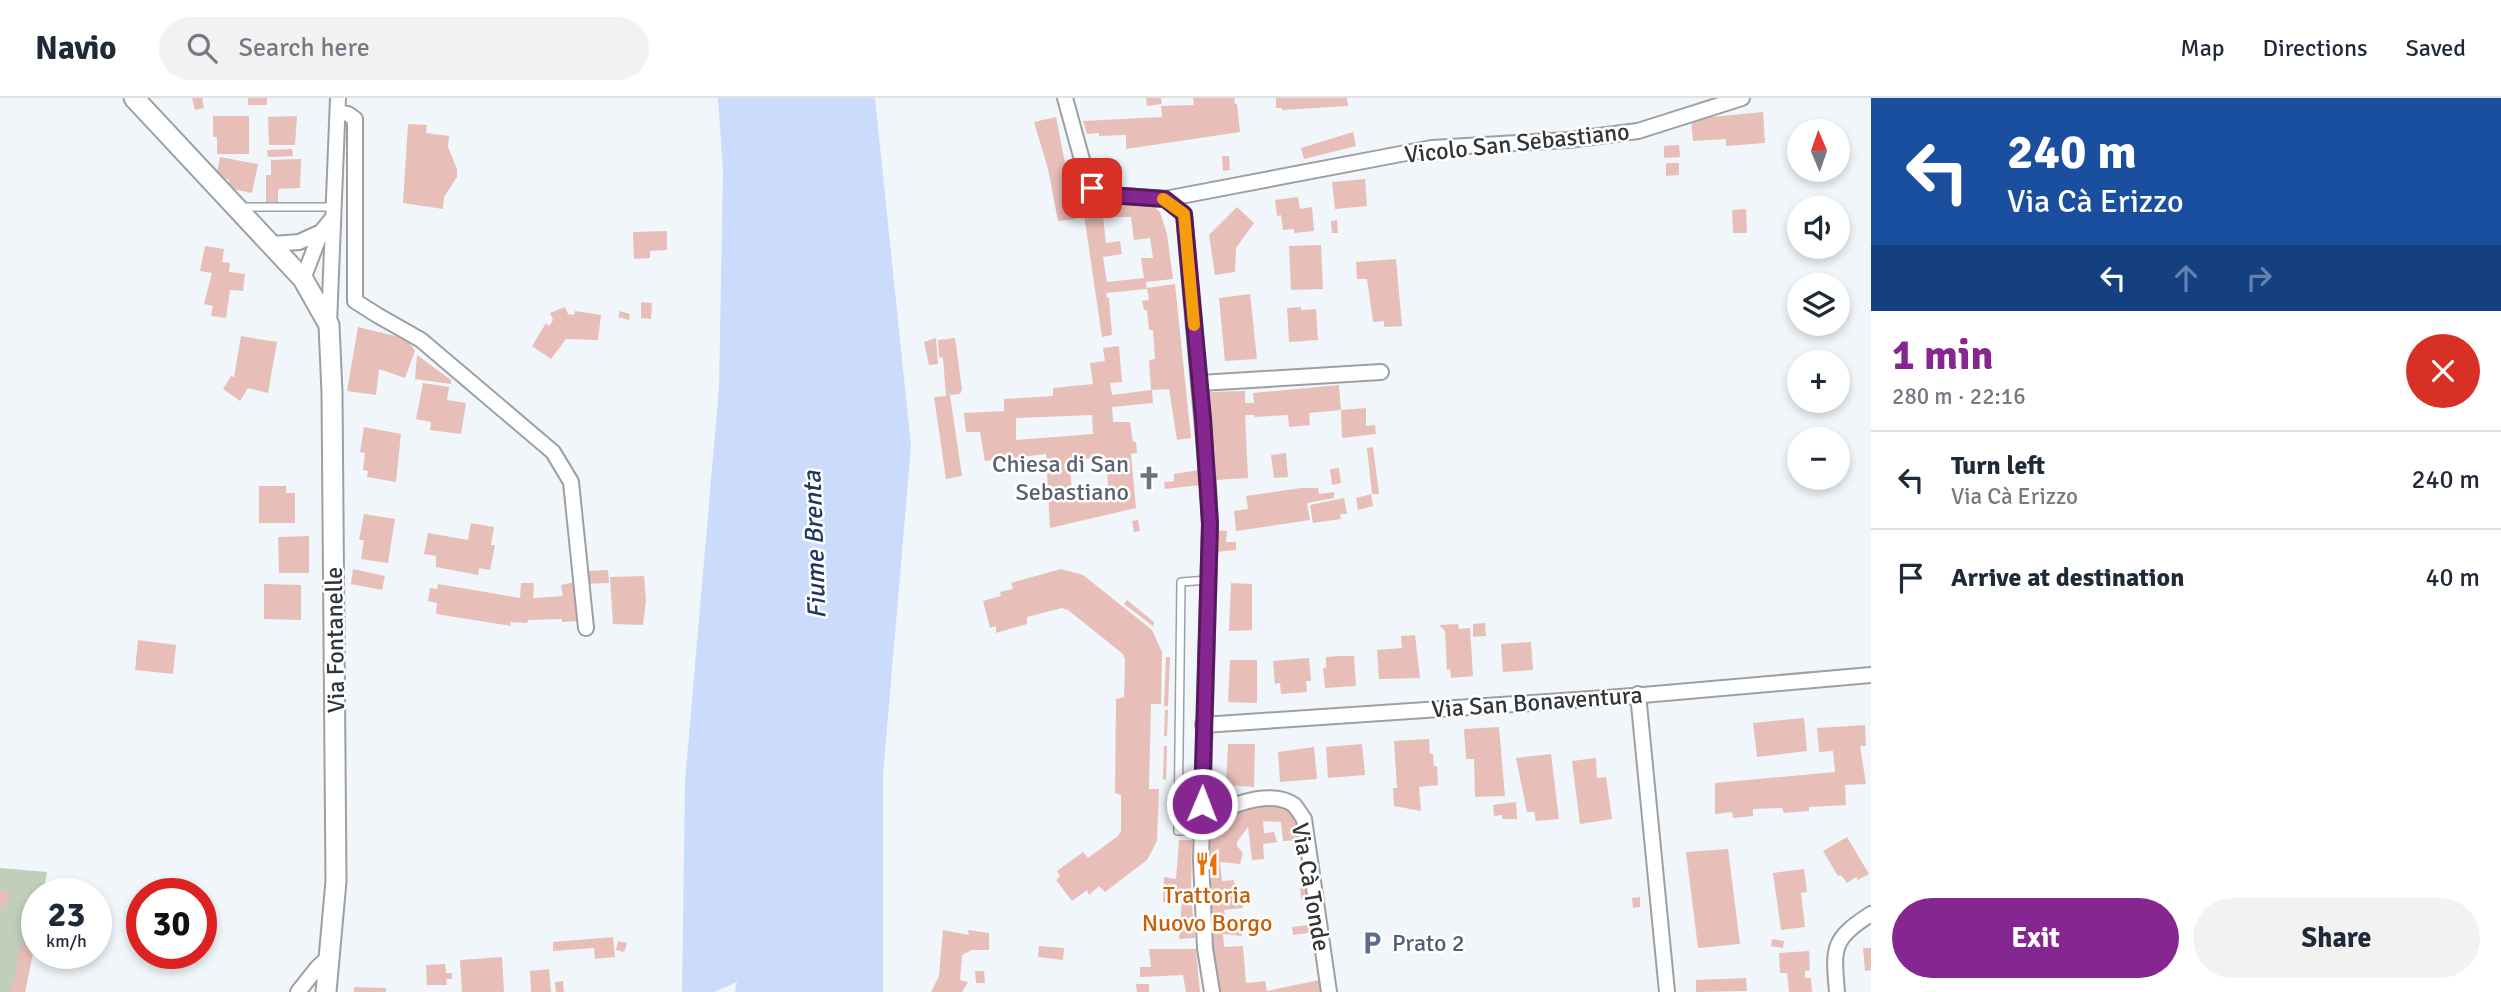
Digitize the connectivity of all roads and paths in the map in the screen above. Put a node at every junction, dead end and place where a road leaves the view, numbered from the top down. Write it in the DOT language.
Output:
graph roads {
  1 [pos="134,98"];
  2 [pos="1065,98"];
  3 [pos="1742,98"];
  4 [pos="338,105"];
  5 [pos="1165,199"];
  6 [pos="237,207"];
  7 [pos="333,213"];
  8 [pos="321,232"];
  9 [pos="273,244"];
  10 [pos="330,277"];
  11 [pos="307,284"];
  12 [pos="328,325"];
  13 [pos="1381,372"];
  14 [pos="1200,383"];
  15 [pos="1208,580"];
  16 [pos="586,628"];
  17 [pos="1871,675"];
  18 [pos="1638,694"];
  19 [pos="1203,725"];
  20 [pos="1202,833"];
  21 [pos="1871,914"];
  22 [pos="331,955"];
  23 [pos="298,992"];
  24 [pos="326,992"];
  25 [pos="1212,992"];
  26 [pos="1329,992"];
  27 [pos="1667,992"];
  28 [pos="1837,992"];
  1 -- 6 [label="street, Via Fontanelle"];
  2 -- 5 [label="street, Vicolo San Sebastiano"];
  3 -- 5 [label="street, Vicolo San Sebastiano"];
  4 -- 7 [label="street, Via Fontanelle"];
  4 -- 16 [label="street"];
  5 -- 14 [label="street"];
  6 -- 7 [label="lane"];
  6 -- 9 [label="street, Via Fontanelle"];
  7 -- 8 [label="street"];
  7 -- 10 [label="street, Via Fontanelle"];
  8 -- 9 [label="street"];
  8 -- 11 [label="street"];
  9 -- 11 [label="street, Via Fontanelle"];
  10 -- 11 [label="street"];
  10 -- 12 [label="street, Via Fontanelle"];
  11 -- 12 [label="street, Via Fontanelle"];
  12 -- 22 [label="street, Via Fontanelle"];
  13 -- 14 [label="street"];
  14 -- 15 [label="street"];
  15 -- 19 [label="street"];
  15 -- 20 [label="lane"];
  17 -- 18 [label="street, Via San Bonaventura"];
  18 -- 19 [label="street, Via San Bonaventura"];
  18 -- 27 [label="street"];
  19 -- 20 [label="street"];
  20 -- 25 [label="street"];
  20 -- 26 [label="street, Via Cà Tonde"];
  21 -- 28 [label="street"];
  22 -- 23 [label="street"];
  22 -- 24 [label="street, Via Fontanelle"];
}
